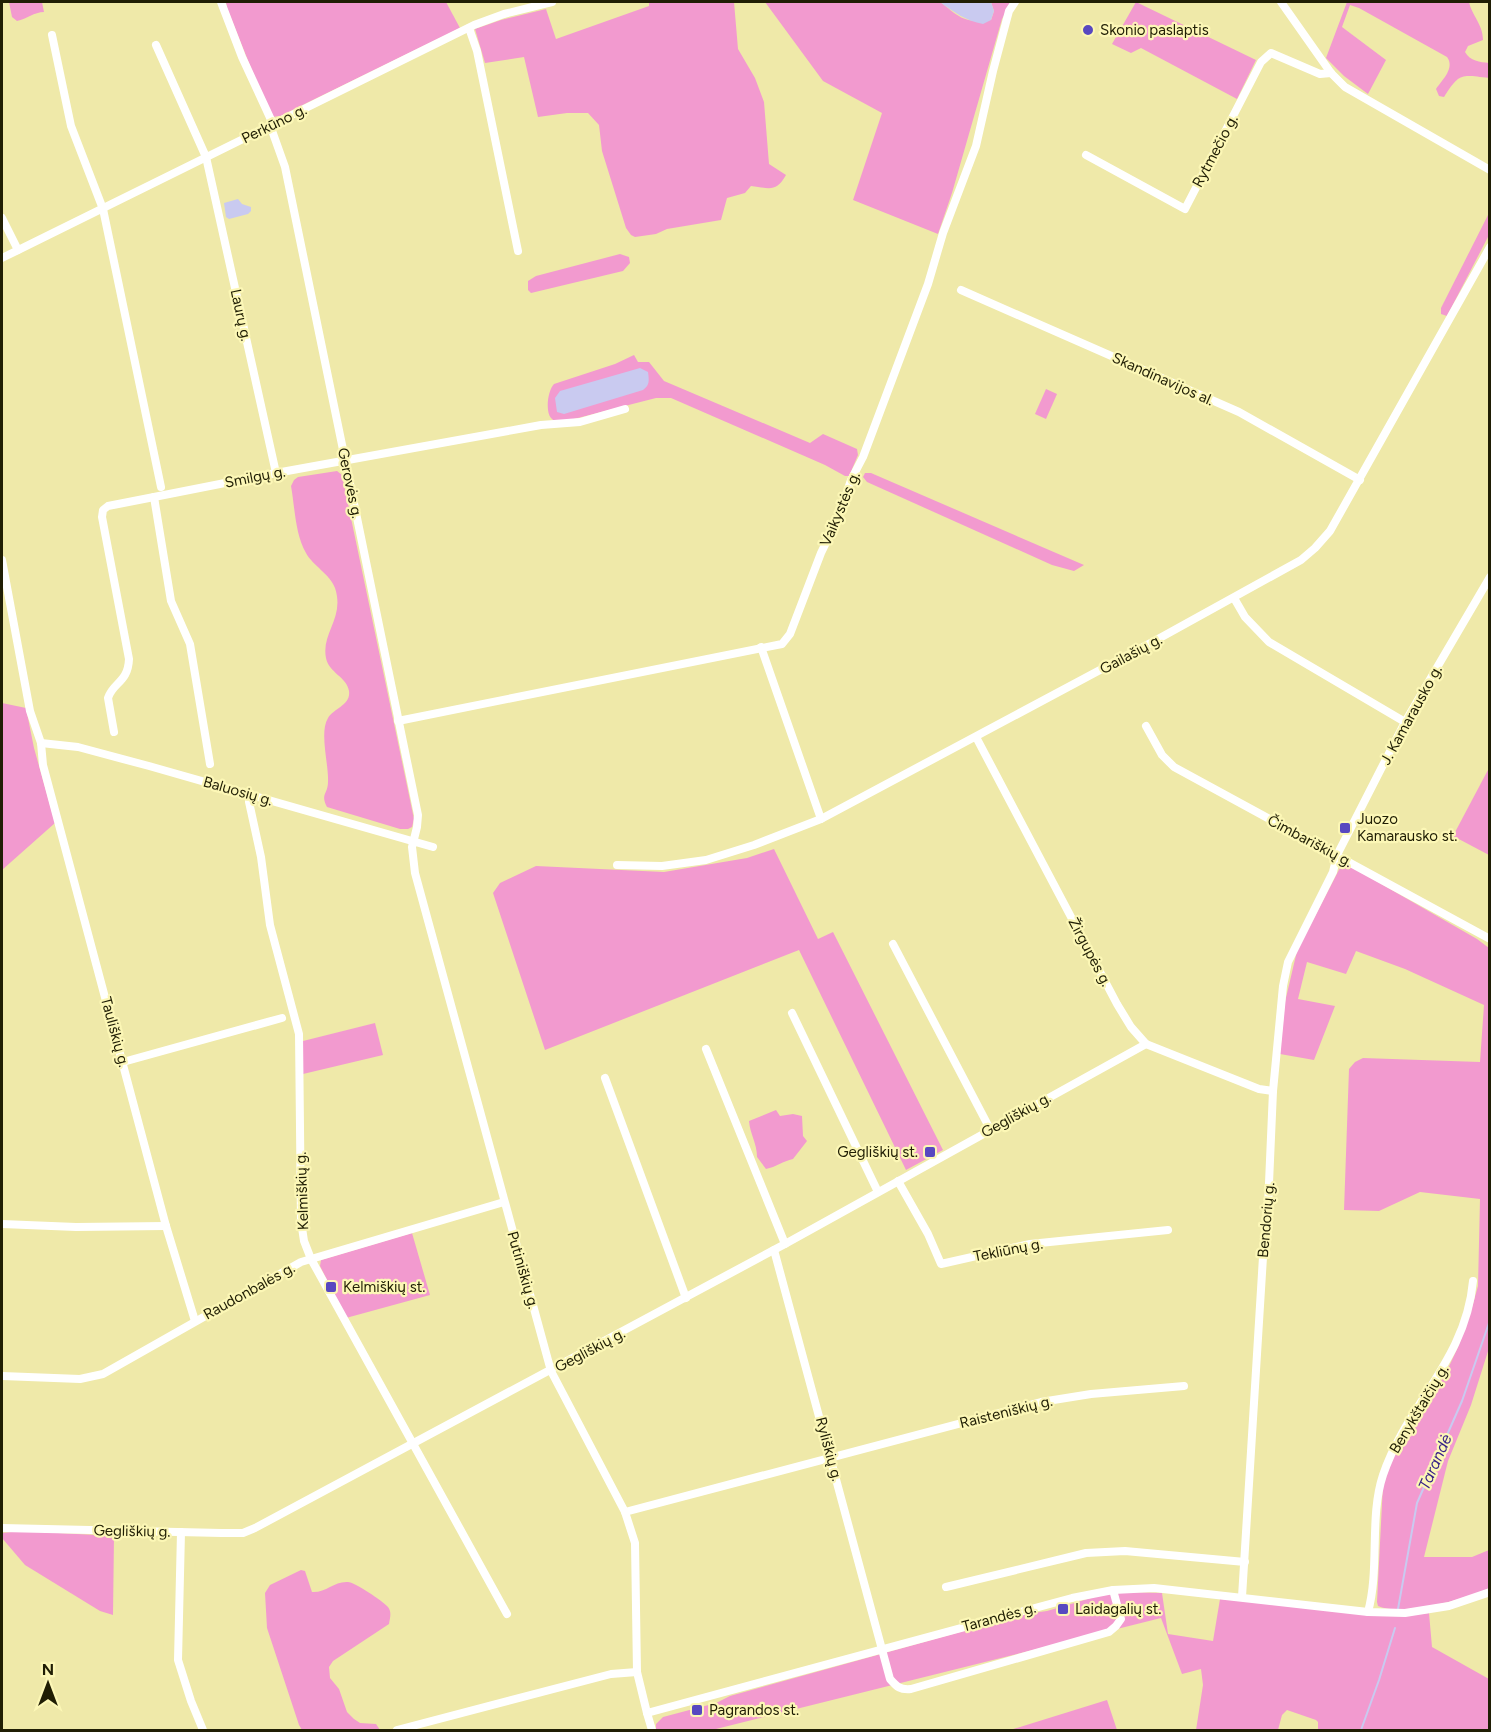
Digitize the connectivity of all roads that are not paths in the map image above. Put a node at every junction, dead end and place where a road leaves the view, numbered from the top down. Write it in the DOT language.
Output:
graph roads {
  1 [pos="221,2"];
  2 [pos="552,2"];
  3 [pos="1016,2"];
  4 [pos="1281,2"];
  5 [pos="469,28"];
  6 [pos="52,36"];
  7 [pos="156,45"];
  8 [pos="1330,73"];
  9 [pos="272,125"];
  10 [pos="1086,155"];
  11 [pos="206,157"];
  12 [pos="1490,170"];
  13 [pos="103,209"];
  14 [pos="2,218"];
  15 [pos="1490,247"];
  16 [pos="18,250"];
  17 [pos="518,251"];
  18 [pos="2,258"];
  19 [pos="961,290"];
  20 [pos="625,409"];
  21 [pos="345,461"];
  22 [pos="276,473"];
  23 [pos="1360,480"];
  24 [pos="161,487"];
  25 [pos="154,497"];
  26 [pos="2,560"];
  27 [pos="1490,577"];
  28 [pos="1234,598"];
  29 [pos="761,647"];
  30 [pos="398,721"];
  31 [pos="1405,722"];
  32 [pos="1146,726"];
  33 [pos="114,732"];
  34 [pos="976,737"];
  35 [pos="41,743"];
  36 [pos="210,764"];
  37 [pos="249,794"];
  38 [pos="821,819"];
  39 [pos="413,841"];
  40 [pos="433,847"];
  41 [pos="1337,855"];
  42 [pos="617,865"];
  43 [pos="1490,939"];
  44 [pos="893,944"];
  45 [pos="792,1013"];
  46 [pos="282,1018"];
  47 [pos="1146,1044"];
  48 [pos="706,1049"];
  49 [pos="123,1062"];
  50 [pos="605,1078"];
  51 [pos="1273,1091"];
  52 [pos="990,1129"];
  53 [pos="898,1181"];
  54 [pos="878,1192"];
  55 [pos="504,1202"];
  56 [pos="2,1224"];
  57 [pos="166,1226"];
  58 [pos="1168,1230"];
  59 [pos="785,1244"];
  60 [pos="774,1250"];
  61 [pos="311,1259"];
  62 [pos="1473,1281"];
  63 [pos="686,1298"];
  64 [pos="195,1321"];
  65 [pos="551,1371"];
  66 [pos="2,1376"];
  67 [pos="1184,1386"];
  68 [pos="413,1445"];
  69 [pos="832,1459"];
  70 [pos="626,1512"];
  71 [pos="2,1528"];
  72 [pos="181,1532"];
  73 [pos="1245,1562"];
  74 [pos="946,1587"];
  75 [pos="1113,1590"];
  76 [pos="1490,1592"];
  77 [pos="1242,1597"];
  78 [pos="1368,1612"];
  79 [pos="507,1614"];
  80 [pos="883,1649"];
  81 [pos="637,1672"];
  82 [pos="647,1713"];
  83 [pos="397,1730"];
  84 [pos="203,1731"];
  85 [pos="652,1731"];
  1 -- 9 [label="street, Gerovės g."];
  2 -- 5 [label="street, Perkūno g."];
  3 -- 29 [label="street, Vaikystės g."];
  4 -- 8 [label="street"];
  5 -- 9 [label="street, Perkūno g."];
  5 -- 17 [label="street"];
  6 -- 13 [label="street"];
  7 -- 11 [label="street, Laurų g."];
  8 -- 10 [label="street, Rytmečio g."];
  8 -- 12 [label="street"];
  9 -- 11 [label="street, Perkūno g."];
  9 -- 21 [label="street, Gerovės g."];
  11 -- 13 [label="street, Perkūno g."];
  11 -- 22 [label="street, Laurų g."];
  13 -- 16 [label="street, Perkūno g."];
  13 -- 24 [label="street"];
  14 -- 16 [label="street"];
  15 -- 23 [label="street, Gailašių g."];
  16 -- 18 [label="street, Perkūno g."];
  19 -- 23 [label="street, Skandinavijos al."];
  20 -- 21 [label="street, Smilgų g."];
  21 -- 22 [label="street, Smilgų g."];
  21 -- 30 [label="street, Gerovės g."];
  22 -- 25 [label="street, Smilgų g."];
  23 -- 28 [label="street, Gailašių g."];
  25 -- 33 [label="street, Smilgų g."];
  25 -- 36 [label="street"];
  26 -- 35 [label="street, Tauliškių g."];
  27 -- 31 [label="street, J. Kamarausko g."];
  28 -- 31 [label="street"];
  28 -- 34 [label="street, Gailašių g."];
  29 -- 30 [label="street, Vaikystės g."];
  29 -- 38 [label="street"];
  30 -- 39 [label="street, Gerovės g."];
  31 -- 41 [label="street, J. Kamarausko g."];
  32 -- 41 [label="street, Čimbariškių g."];
  34 -- 38 [label="street, Gailašių g."];
  34 -- 47 [label="street, Žirgupės g."];
  35 -- 37 [label="street, Baluosių g."];
  35 -- 49 [label="street, Tauliškių g."];
  37 -- 39 [label="street, Baluosių g."];
  37 -- 61 [label="street, Kelmiškių g."];
  38 -- 42 [label="street, Gailašių g."];
  39 -- 40 [label="street, Baluosių g."];
  39 -- 55 [label="street, Putiniškių g."];
  41 -- 43 [label="street, Čimbariškių g."];
  41 -- 51 [label="street, Bendorių g."];
  44 -- 52 [label="street"];
  45 -- 54 [label="street"];
  46 -- 49 [label="street"];
  47 -- 51 [label="street, Žirgupės g."];
  47 -- 52 [label="street, Gegliškių g."];
  48 -- 59 [label="street"];
  49 -- 57 [label="street, Tauliškių g."];
  50 -- 63 [label="street"];
  51 -- 73 [label="street, Bendorių g."];
  52 -- 53 [label="street, Gegliškių g."];
  53 -- 54 [label="street, Gegliškių g."];
  53 -- 58 [label="street, Tekliūnų g."];
  54 -- 59 [label="street, Gegliškių g."];
  55 -- 61 [label="street, Raudonbalės g."];
  55 -- 65 [label="street, Putiniškių g."];
  56 -- 57 [label="street"];
  57 -- 64 [label="street, Tauliškių g."];
  59 -- 60 [label="street, Gegliškių g."];
  60 -- 63 [label="street, Gegliškių g."];
  60 -- 69 [label="street, Ryliškių g."];
  61 -- 64 [label="street, Raudonbalės g."];
  61 -- 68 [label="street, Kelmiškių g."];
  62 -- 78 [label="street, Benykštaičių g."];
  63 -- 65 [label="street, Gegliškių g."];
  64 -- 66 [label="street, Raudonbalės g."];
  65 -- 68 [label="street, Gegliškių g."];
  65 -- 70 [label="street, Putiniškių g."];
  67 -- 69 [label="street, Raisteniškių g."];
  68 -- 72 [label="street, Gegliškių g."];
  68 -- 79 [label="street, Kelmiškių g."];
  69 -- 70 [label="street, Raisteniškių g."];
  69 -- 80 [label="street, Ryliškių g."];
  70 -- 81 [label="street, Putiniškių g."];
  71 -- 72 [label="street, Gegliškių g."];
  72 -- 84 [label="street"];
  73 -- 74 [label="street"];
  73 -- 77 [label="street, Bendorių g."];
  75 -- 77 [label="street, Tarandės g."];
  75 -- 80 [label="street, Tarandės g."];
  75 -- 80 [label="street, Ryliškių g."];
  76 -- 78 [label="street, Tarandės g."];
  77 -- 78 [label="street, Tarandės g."];
  80 -- 82 [label="street, Tarandės g."];
  81 -- 82 [label="street, Putiniškių g."];
  81 -- 83 [label="street"];
  82 -- 85 [label="street"];
}
